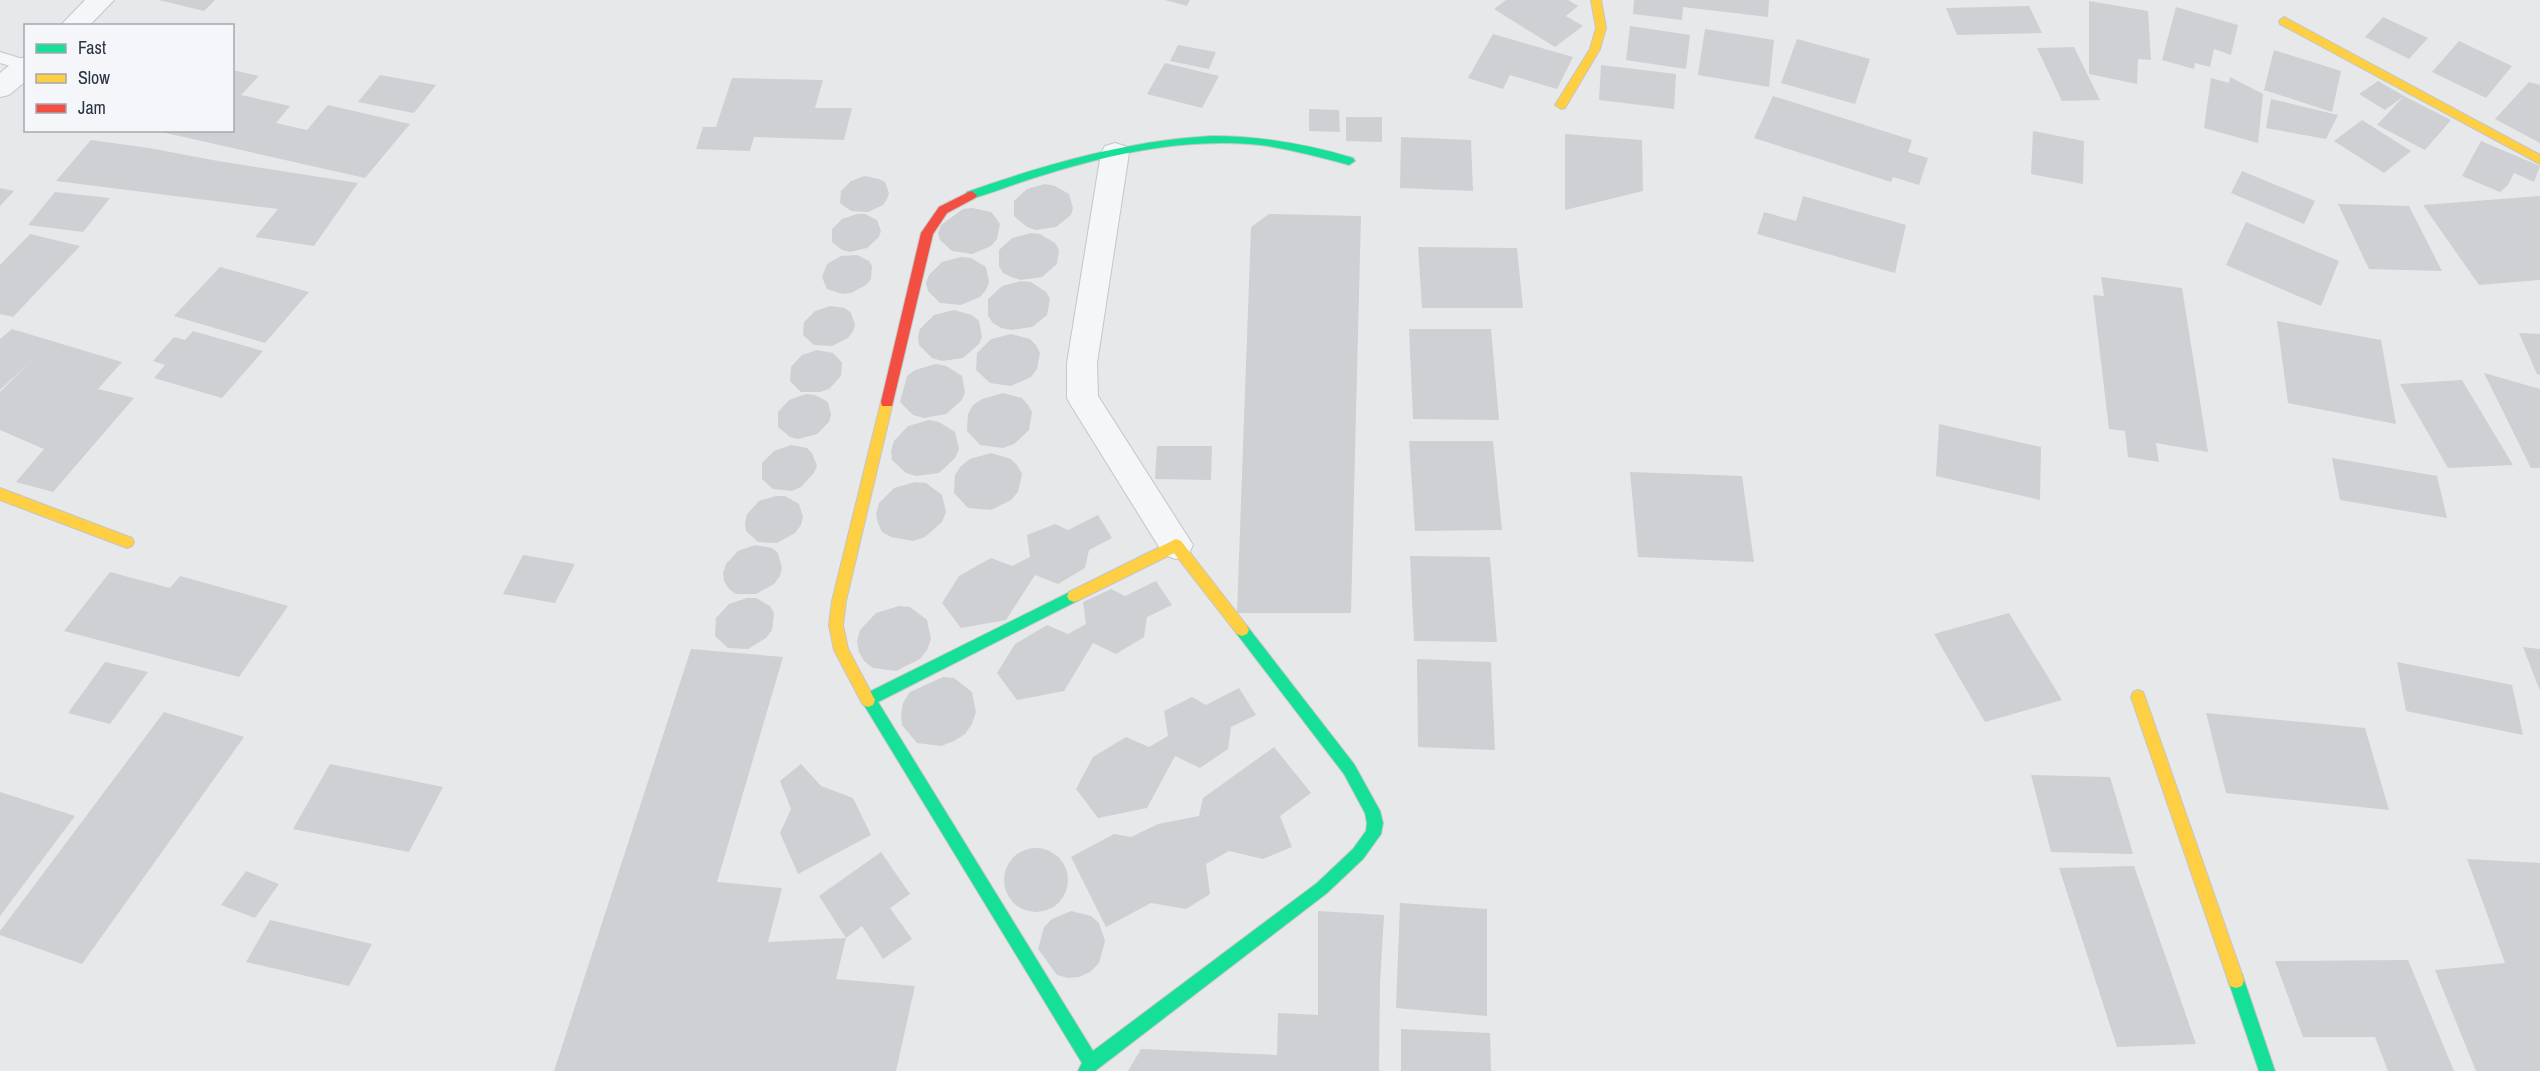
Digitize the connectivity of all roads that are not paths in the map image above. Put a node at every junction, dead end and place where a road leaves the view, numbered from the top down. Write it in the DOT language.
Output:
graph roads {
  1 [pos="101,0"];
  2 [pos="1596,0"];
  3 [pos="2284,21"];
  4 [pos="75,24"];
  5 [pos="0,57"];
  6 [pos="24,66"];
  7 [pos="24,67"];
  8 [pos="0,88"];
  9 [pos="1561,105"];
  10 [pos="1115,153"];
  11 [pos="2540,160"];
  12 [pos="1349,161"];
  13 [pos="0,494"];
  14 [pos="128,542"];
  15 [pos="1176,545"];
  16 [pos="2138,698"];
  17 [pos="868,700"];
  18 [pos="1089,1067"];
  19 [pos="2267,1071"];
  1 -- 4 [label="street"];
  2 -- 9 [label="street"];
  3 -- 11 [label="street"];
  5 -- 6 [label="lane"];
  7 -- 8 [label="street"];
  10 -- 12 [label="street"];
  10 -- 15 [label="street"];
  10 -- 17 [label="street"];
  13 -- 14 [label="street"];
  15 -- 17 [label="street"];
  15 -- 18 [label="street"];
  16 -- 19 [label="street"];
  17 -- 18 [label="street"];
}
